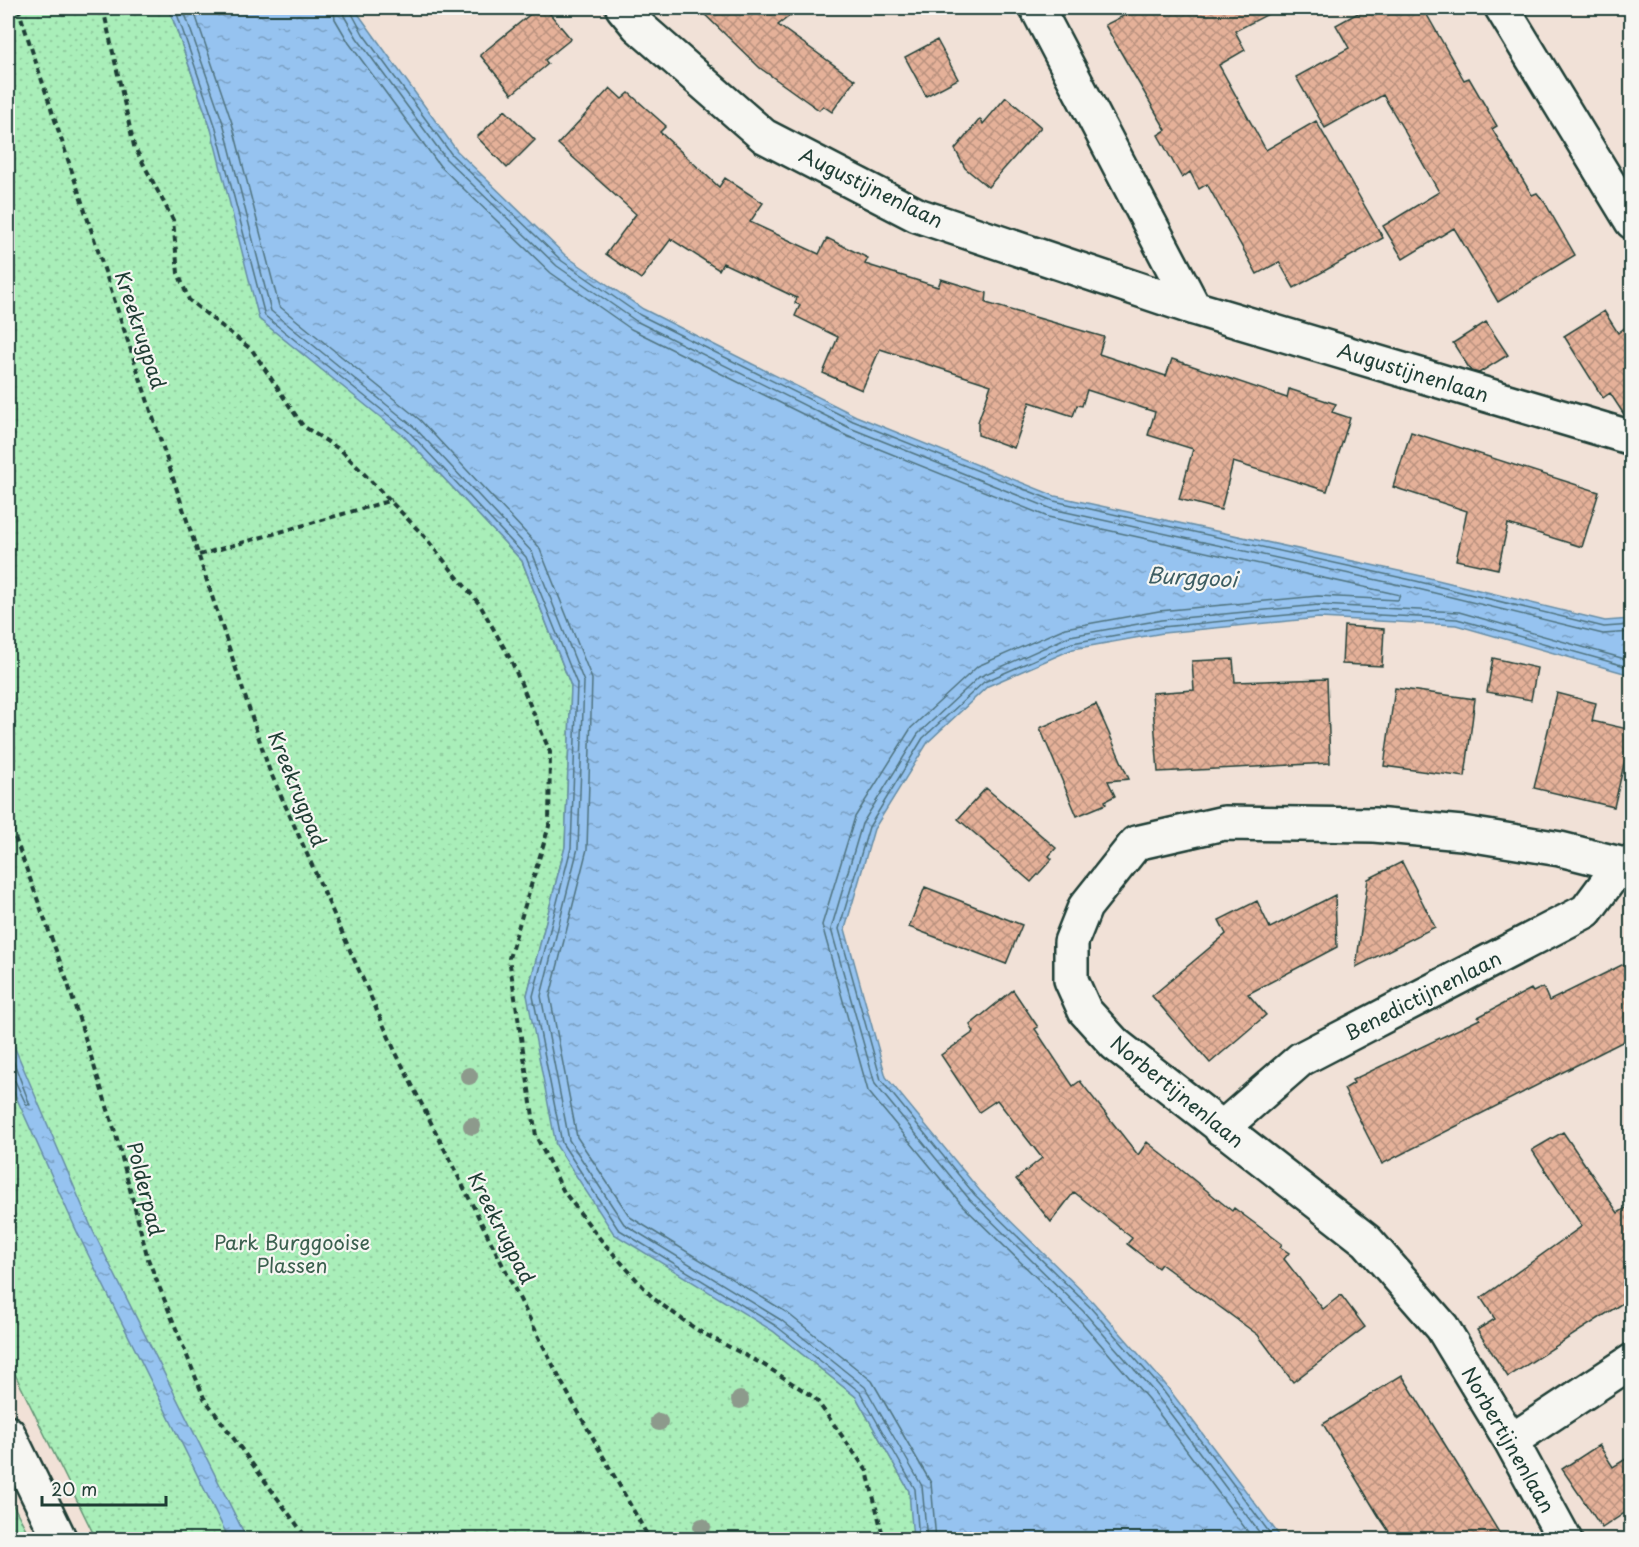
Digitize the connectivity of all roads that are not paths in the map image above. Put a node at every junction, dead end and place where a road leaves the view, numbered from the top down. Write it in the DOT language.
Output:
graph roads {
  1 [pos="623,8"];
  2 [pos="1037,8"];
  3 [pos="1502,8"];
  4 [pos="1632,222"];
  5 [pos="1194,308"];
  6 [pos="1632,438"];
  7 [pos="1626,865"];
  8 [pos="1221,1129"];
  9 [pos="1632,1361"];
  10 [pos="8,1433"];
  11 [pos="1511,1441"];
  12 [pos="60,1539"];
  13 [pos="1564,1539"];
  1 -- 5 [label="main road, Augustijnenlaan"];
  2 -- 5 [label="main road"];
  3 -- 4 [label="main road"];
  5 -- 6 [label="main road, Augustijnenlaan"];
  7 -- 8 [label="main road, Benedictijnenlaan"];
  7 -- 8 [label="main road, Norbertijnenlaan"];
  8 -- 11 [label="main road, Norbertijnenlaan"];
  9 -- 11 [label="main road"];
  10 -- 12 [label="main road"];
  11 -- 13 [label="main road, Norbertijnenlaan"];
}
